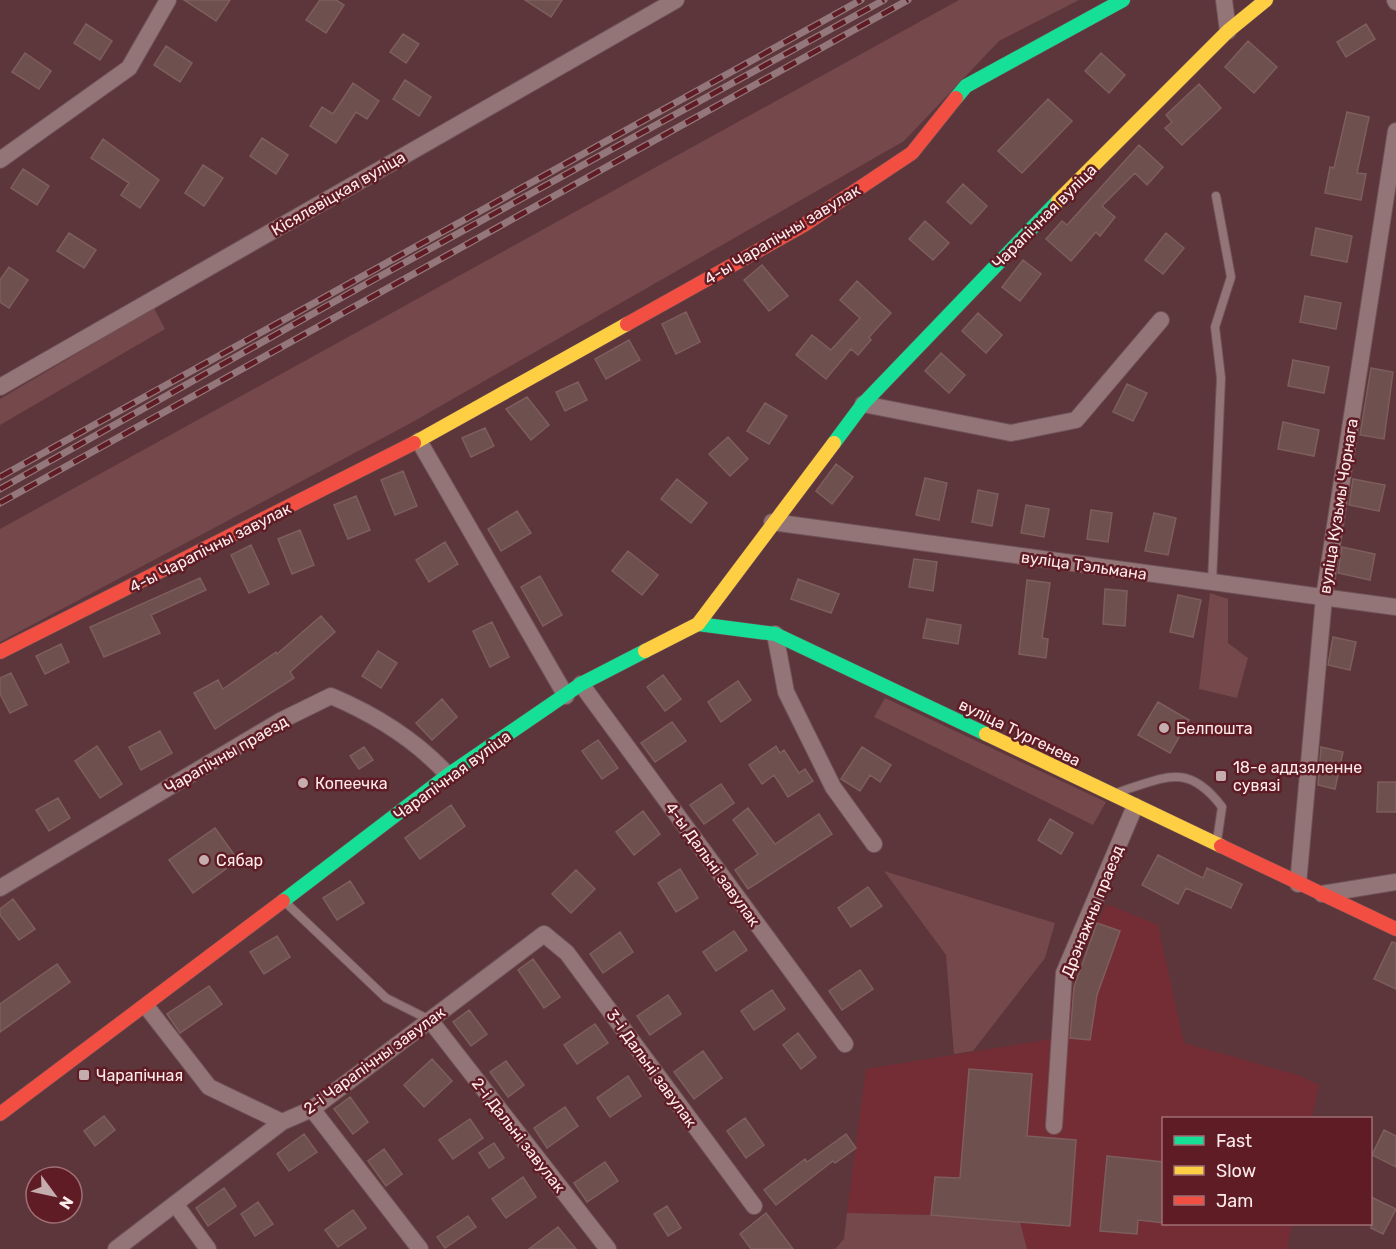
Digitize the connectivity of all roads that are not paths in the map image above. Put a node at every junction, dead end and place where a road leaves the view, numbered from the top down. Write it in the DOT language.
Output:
graph roads {
  1 [pos="168,0"];
  2 [pos="676,0"];
  3 [pos="1122,0"];
  4 [pos="1224,0"];
  5 [pos="1266,0"];
  6 [pos="1228,31"];
  7 [pos="1396,131"];
  8 [pos="0,160"];
  9 [pos="1216,196"];
  10 [pos="1161,320"];
  11 [pos="0,387"];
  12 [pos="863,404"];
  13 [pos="419,441"];
  14 [pos="772,522"];
  15 [pos="1212,583"];
  16 [pos="1324,597"];
  17 [pos="1396,607"];
  18 [pos="698,624"];
  19 [pos="775,634"];
  20 [pos="0,652"];
  21 [pos="581,684"];
  22 [pos="566,696"];
  23 [pos="448,775"];
  24 [pos="1113,795"];
  25 [pos="1135,806"];
  26 [pos="874,844"];
  27 [pos="1216,845"];
  28 [pos="1396,882"];
  29 [pos="1298,884"];
  30 [pos="0,888"];
  31 [pos="1321,894"];
  32 [pos="284,901"];
  33 [pos="1396,929"];
  34 [pos="544,934"];
  35 [pos="146,1006"];
  36 [pos="430,1020"];
  37 [pos="844,1044"];
  38 [pos="312,1109"];
  39 [pos="0,1114"];
  40 [pos="282,1122"];
  41 [pos="1054,1126"];
  42 [pos="176,1205"];
  43 [pos="754,1206"];
  44 [pos="116,1249"];
  45 [pos="208,1249"];
  46 [pos="420,1249"];
  47 [pos="608,1249"];
  1 -- 8 [label="street"];
  2 -- 11 [label="street, Кісялевіцкая вуліца"];
  3 -- 13 [label="street, 4-ы Чарапічны завулак"];
  4 -- 6 [label="street"];
  5 -- 6 [label="street, Чарапічная вуліца"];
  6 -- 12 [label="street, Чарапічная вуліца"];
  7 -- 16 [label="street, вуліца Кузьмы Чорнага"];
  9 -- 15 [label="lane"];
  10 -- 12 [label="street"];
  12 -- 14 [label="street, Чарапічная вуліца"];
  13 -- 20 [label="street, 4-ы Чарапічны завулак"];
  13 -- 22 [label="street"];
  14 -- 15 [label="street, вуліца Тэльмана"];
  14 -- 18 [label="street, Чарапічная вуліца"];
  15 -- 16 [label="street, вуліца Тэльмана"];
  16 -- 17 [label="street, вуліца Тэльмана"];
  16 -- 29 [label="street, вуліца Кузьмы Чорнага"];
  18 -- 19 [label="street, вуліца Тургенева"];
  18 -- 21 [label="street, Чарапічная вуліца"];
  19 -- 24 [label="street, вуліца Тургенева"];
  19 -- 26 [label="street"];
  21 -- 22 [label="street, Чарапічная вуліца"];
  21 -- 37 [label="street, 4-ы Дальні завулак"];
  22 -- 23 [label="street, Чарапічная вуліца"];
  23 -- 30 [label="street, Чарапічны праезд"];
  23 -- 32 [label="street, Чарапічная вуліца"];
  24 -- 25 [label="street, вуліца Тургенева"];
  24 -- 27 [label="lane"];
  25 -- 27 [label="street, вуліца Тургенева"];
  25 -- 41 [label="street, Дрэнажны праезд"];
  27 -- 29 [label="street, вуліца Тургенева"];
  28 -- 31 [label="street"];
  29 -- 31 [label="street, вуліца Тургенева"];
  31 -- 33 [label="street, вуліца Тургенева"];
  32 -- 35 [label="street, Чарапічная вуліца"];
  32 -- 36 [label="lane"];
  34 -- 36 [label="street, 2-і Чарапічны завулак"];
  34 -- 43 [label="street, 3-і Дальні завулак"];
  35 -- 39 [label="street, Чарапічная вуліца"];
  35 -- 40 [label="street"];
  36 -- 38 [label="street, 2-і Чарапічны завулак"];
  36 -- 47 [label="street, 2-і Дальні завулак"];
  38 -- 40 [label="street, 2-і Чарапічны завулак"];
  38 -- 46 [label="street"];
  40 -- 42 [label="street, 2-і Чарапічны завулак"];
  42 -- 44 [label="street, 2-і Чарапічны завулак"];
  42 -- 45 [label="street"];
}
